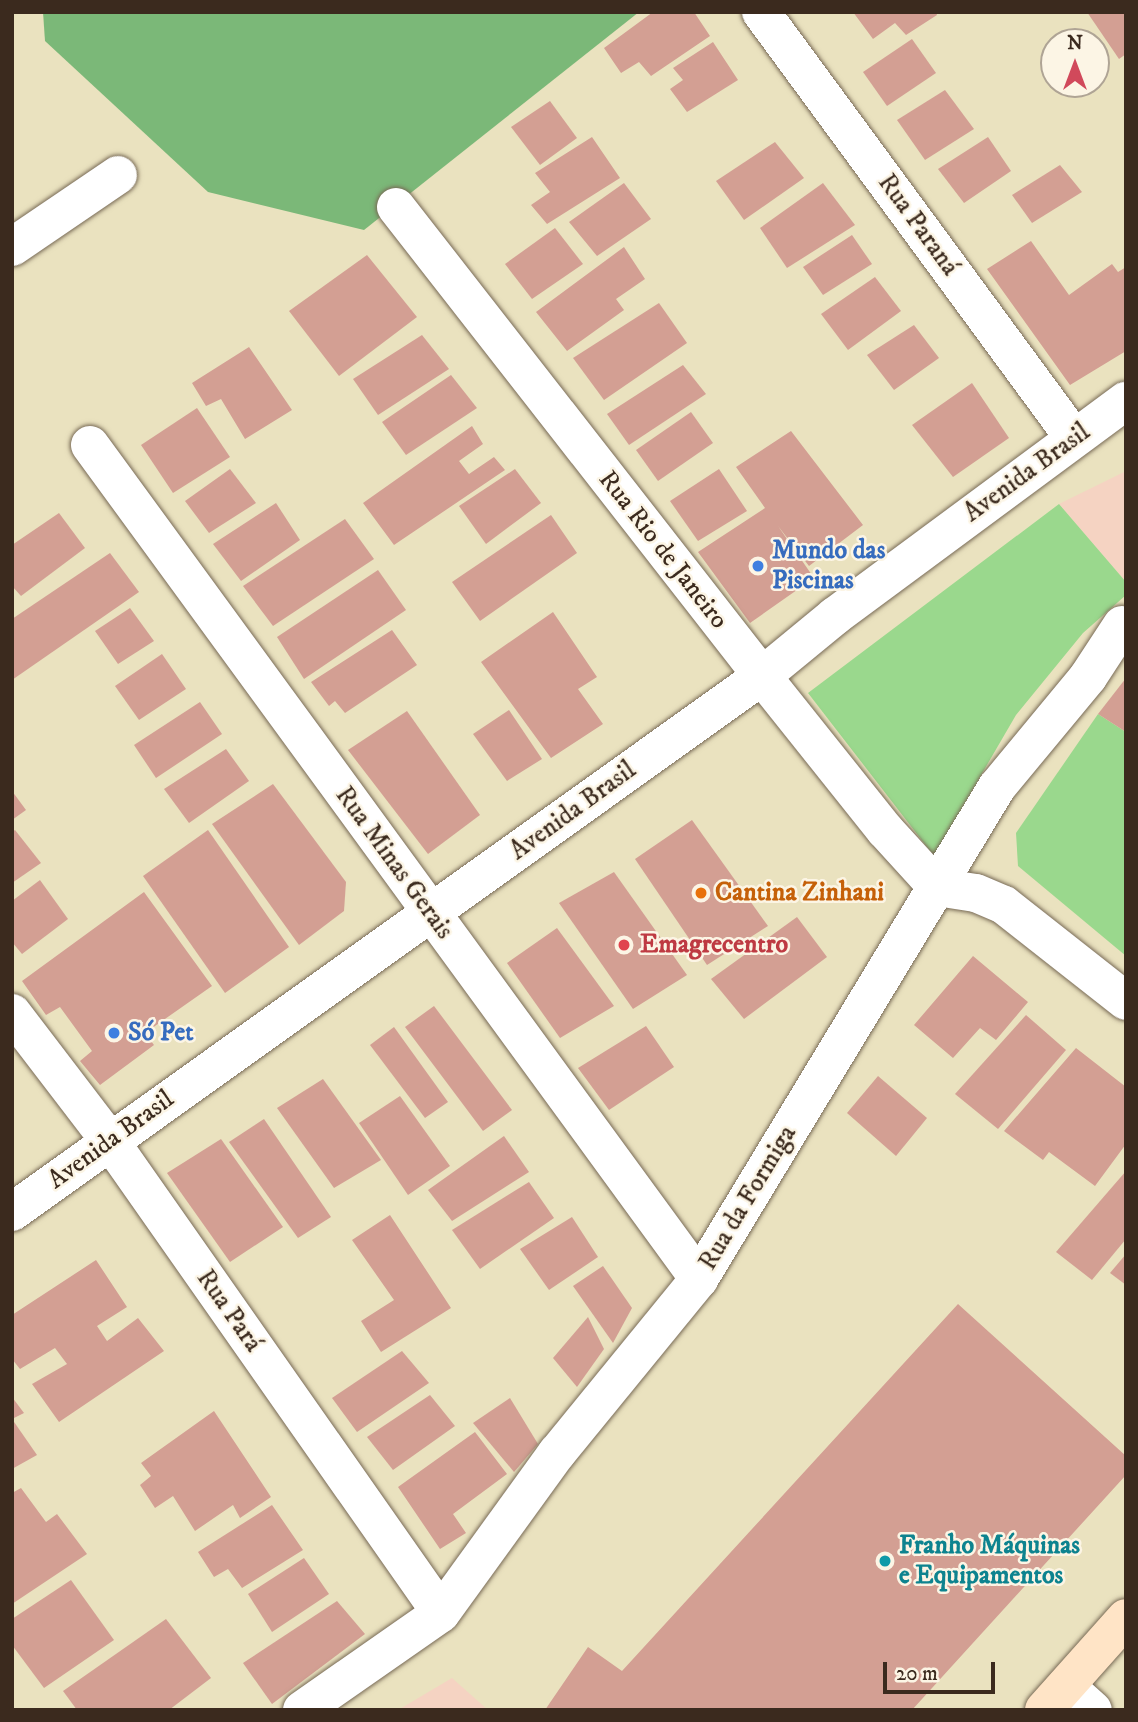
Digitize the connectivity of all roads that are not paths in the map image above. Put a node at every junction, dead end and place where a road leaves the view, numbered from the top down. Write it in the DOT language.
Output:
graph roads {
  1 [pos="761,12"];
  2 [pos="118,175"];
  3 [pos="396,207"];
  4 [pos="12,247"];
  5 [pos="1126,401"];
  6 [pos="1074,438"];
  7 [pos="90,445"];
  8 [pos="1122,625"];
  9 [pos="762,676"];
  10 [pos="937,887"];
  11 [pos="430,913"];
  12 [pos="1126,1001"];
  13 [pos="12,1013"];
  14 [pos="110,1141"];
  15 [pos="12,1212"];
  16 [pos="699,1279"];
  17 [pos="441,1613"];
  18 [pos="1126,1618"];
  19 [pos="1068,1702"];
  20 [pos="302,1710"];
  1 -- 6 [label="street, Rua Paraná"];
  2 -- 4 [label="street"];
  3 -- 9 [label="street, Rua Rio de Janeiro"];
  5 -- 6 [label="street, Avenida Brasil"];
  6 -- 9 [label="street, Avenida Brasil"];
  7 -- 11 [label="street, Rua Minas Gerais"];
  8 -- 10 [label="street, Rua da Formiga"];
  9 -- 10 [label="street, Rua Rio de Janeiro"];
  9 -- 11 [label="street, Avenida Brasil"];
  10 -- 12 [label="street"];
  10 -- 16 [label="street, Rua da Formiga"];
  11 -- 14 [label="street, Avenida Brasil"];
  11 -- 16 [label="street, Rua Minas Gerais"];
  13 -- 14 [label="street, Rua Pará"];
  14 -- 15 [label="street, Avenida Brasil"];
  14 -- 17 [label="street, Rua Pará"];
  16 -- 17 [label="street, Rua da Formiga"];
  17 -- 20 [label="street, Rua da Formiga"];
  18 -- 19 [label="main road"];
}
